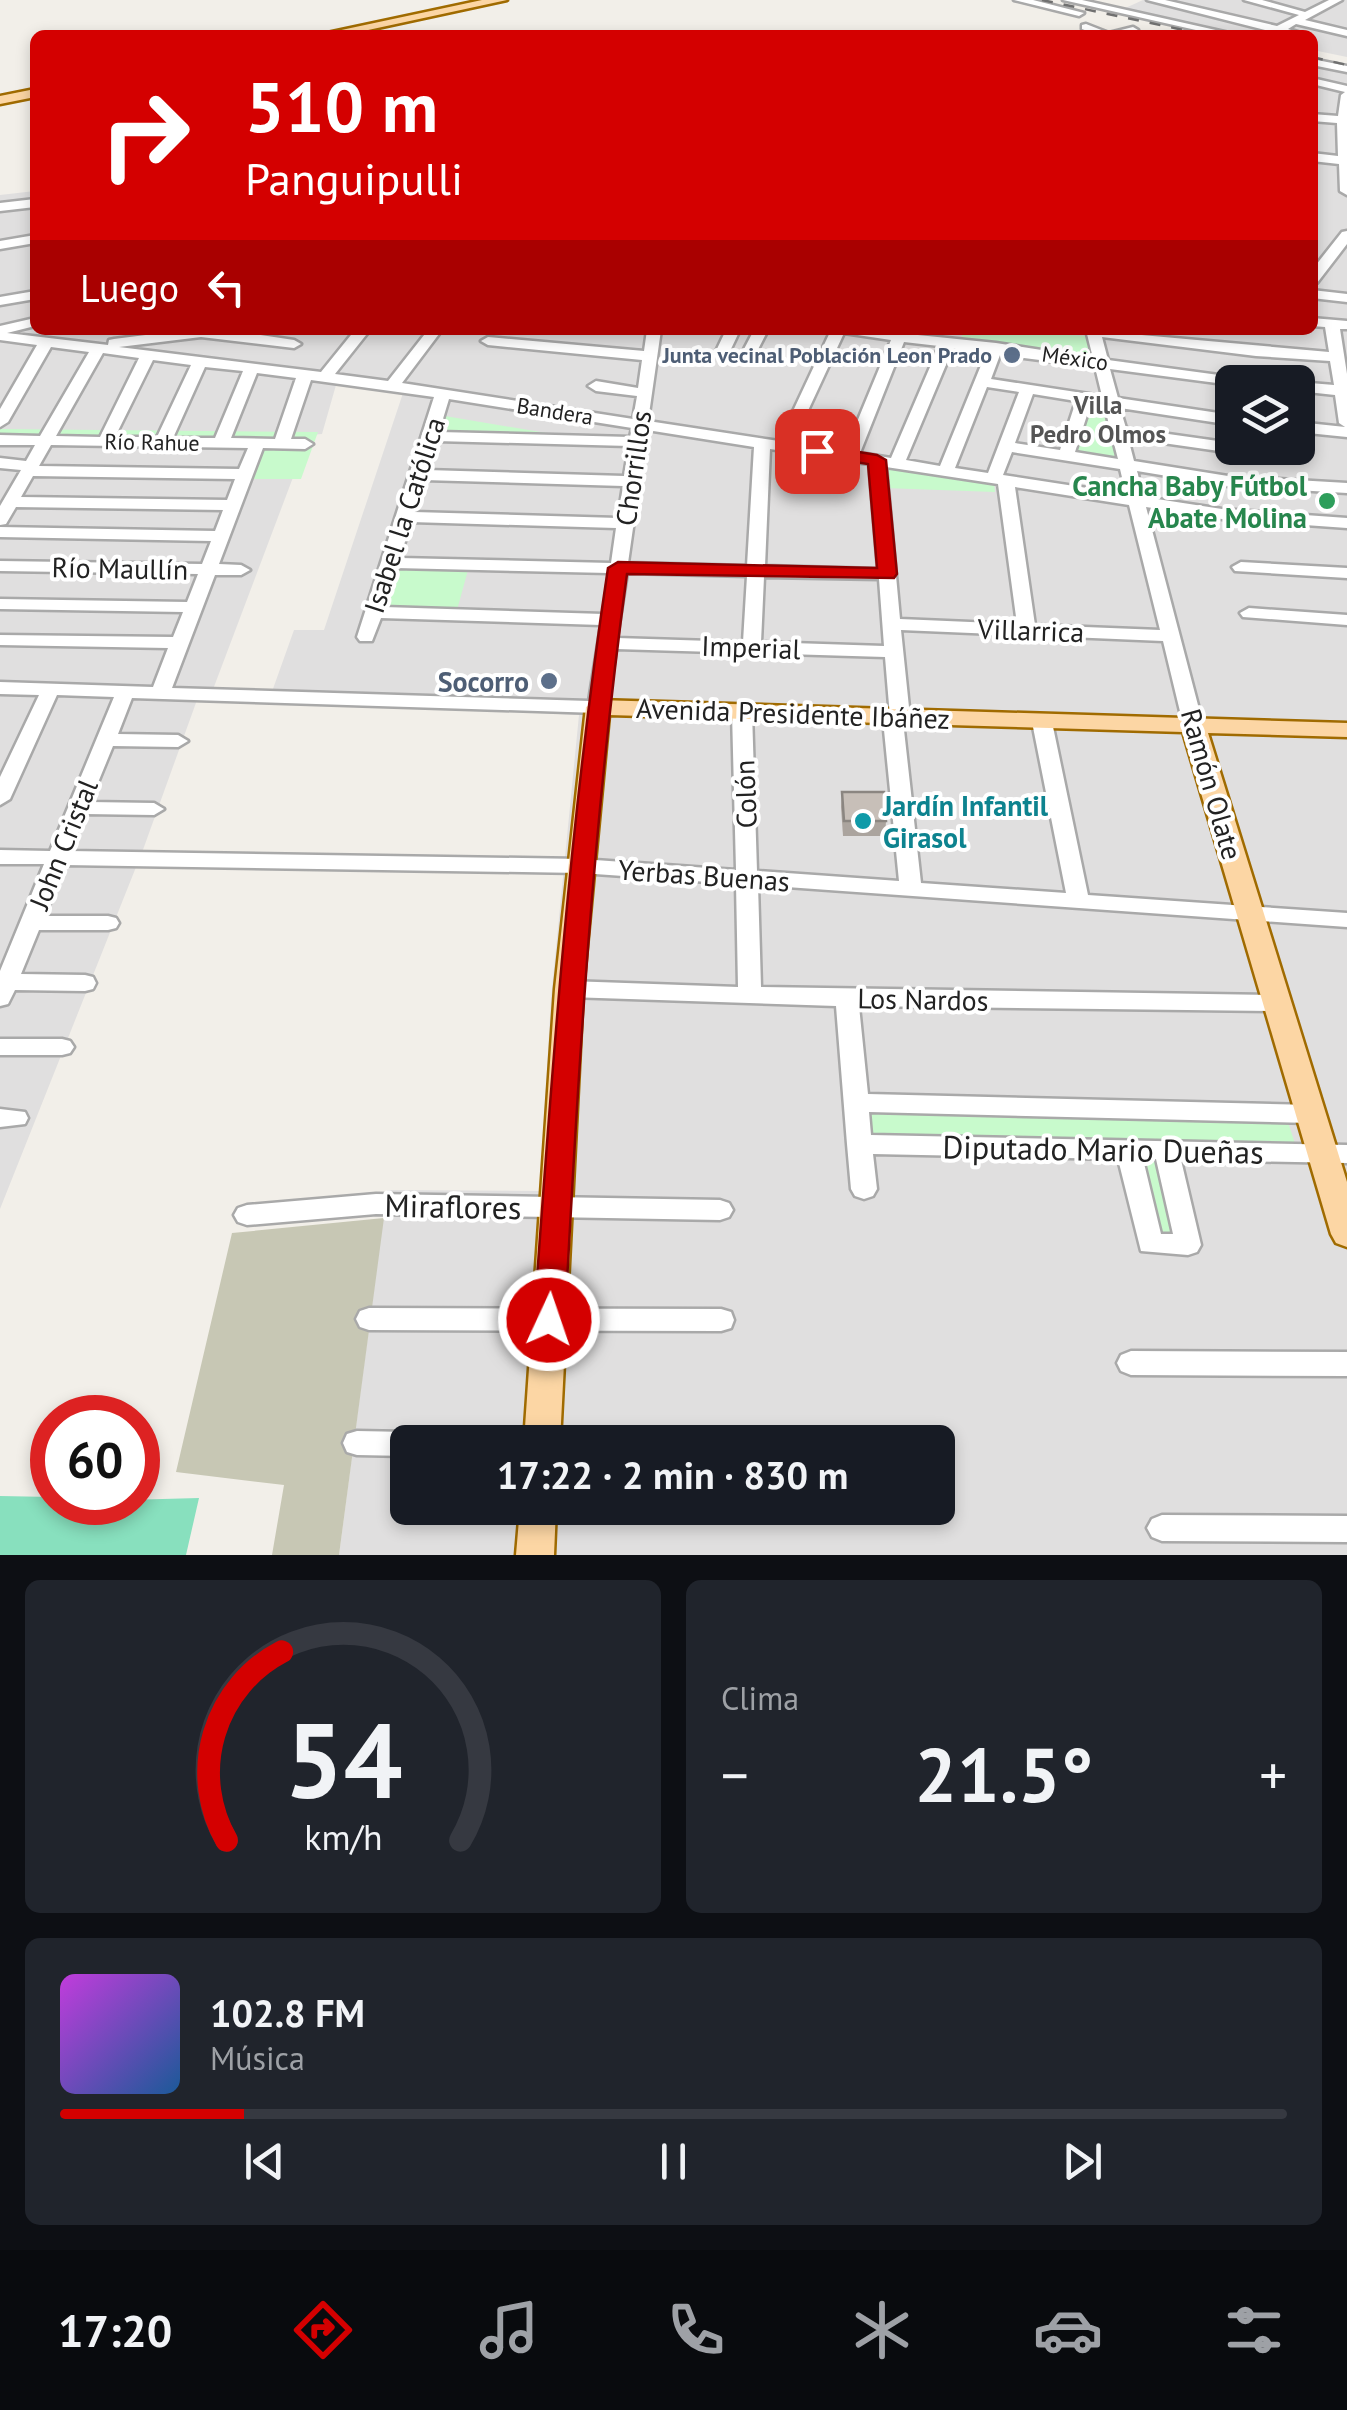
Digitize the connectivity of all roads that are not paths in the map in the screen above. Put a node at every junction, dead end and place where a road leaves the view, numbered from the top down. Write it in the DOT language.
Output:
graph roads {
  1 [pos="502,0"];
  2 [pos="1019,0"];
  3 [pos="1068,0"];
  4 [pos="1152,0"];
  5 [pos="1199,0"];
  6 [pos="1250,0"];
  7 [pos="1347,9"];
  8 [pos="1300,14"];
  9 [pos="1347,21"];
  10 [pos="1086,27"];
  11 [pos="350,30"];
  12 [pos="1095,30"];
  13 [pos="1160,30"];
  14 [pos="1209,30"];
  15 [pos="1264,30"];
  16 [pos="1347,33"];
  17 [pos="1318,38"];
  18 [pos="1347,45"];
  19 [pos="1318,53"];
  20 [pos="1347,59"];
  21 [pos="1318,63"];
  22 [pos="1347,69"];
  23 [pos="1318,83"];
  24 [pos="1347,92"];
  25 [pos="30,93"];
  26 [pos="0,100"];
  27 [pos="1318,118"];
  28 [pos="1345,121"];
  29 [pos="1318,158"];
  30 [pos="1346,160"];
  31 [pos="1346,191"];
  32 [pos="30,204"];
  33 [pos="0,207"];
  34 [pos="1347,235"];
  35 [pos="30,241"];
  36 [pos="0,246"];
  37 [pos="1340,255"];
  38 [pos="1318,275"];
  39 [pos="0,279"];
  40 [pos="30,295"];
  41 [pos="1318,295"];
  42 [pos="17,298"];
  43 [pos="1347,298"];
  44 [pos="0,302"];
  45 [pos="1340,325"];
  46 [pos="30,327"];
  47 [pos="0,335"];
  48 [pos="186,335"];
  49 [pos="216,335"];
  50 [pos="302,335"];
  51 [pos="359,335"];
  52 [pos="431,335"];
  53 [pos="653,335"];
  54 [pos="730,335"];
  55 [pos="758,335"];
  56 [pos="836,335"];
  57 [pos="900,335"];
  58 [pos="923,335"];
  59 [pos="1095,335"];
  60 [pos="1162,335"];
  61 [pos="1225,335"];
  62 [pos="501,338"];
  63 [pos="955,338"];
  64 [pos="46,342"];
  65 [pos="294,344"];
  66 [pos="996,347"];
  67 [pos="1224,348"];
  68 [pos="96,349"];
  69 [pos="148,355"];
  70 [pos="650,356"];
  71 [pos="1337,356"];
  72 [pos="200,362"];
  73 [pos="1101,362"];
  74 [pos="252,368"];
  75 [pos="271,371"];
  76 [pos="305,375"];
  77 [pos="324,378"];
  78 [pos="1215,378"];
  79 [pos="983,382"];
  80 [pos="392,386"];
  81 [pos="596,386"];
  82 [pos="1028,388"];
  83 [pos="1315,388"];
  84 [pos="1346,391"];
  85 [pos="644,392"];
  86 [pos="443,394"];
  87 [pos="1085,397"];
  88 [pos="1111,402"];
  89 [pos="1215,417"];
  90 [pos="0,422"];
  91 [pos="1347,423"];
  92 [pos="1315,429"];
  93 [pos="1119,432"];
  94 [pos="1347,432"];
  95 [pos="638,433"];
  96 [pos="429,436"];
  97 [pos="0,440"];
  98 [pos="46,441"];
  99 [pos="105,442"];
  100 [pos="162,442"];
  101 [pos="762,442"];
  102 [pos="221,443"];
  103 [pos="257,444"];
  104 [pos="281,444"];
  105 [pos="305,444"];
  106 [pos="1215,445"];
  107 [pos="784,446"];
  108 [pos="1007,446"];
  109 [pos="1066,455"];
  110 [pos="851,456"];
  111 [pos="887,462"];
  112 [pos="0,463"];
  113 [pos="1127,464"];
  114 [pos="30,469"];
  115 [pos="946,471"];
  116 [pos="245,474"];
  117 [pos="417,475"];
  118 [pos="1000,480"];
  119 [pos="631,482"];
  120 [pos="1347,488"];
  121 [pos="1136,501"];
  122 [pos="11,502"];
  123 [pos="234,504"];
  124 [pos="404,516"];
  125 [pos="0,520"];
  126 [pos="625,523"];
  127 [pos="1347,523"];
  128 [pos="0,532"];
  129 [pos="221,536"];
  130 [pos="389,562"];
  131 [pos="0,566"];
  132 [pos="1242,567"];
  133 [pos="618,568"];
  134 [pos="208,570"];
  135 [pos="240,570"];
  136 [pos="756,571"];
  137 [pos="1347,573"];
  138 [pos="887,574"];
  139 [pos="0,604"];
  140 [pos="194,607"];
  141 [pos="374,612"];
  142 [pos="1249,613"];
  143 [pos="611,620"];
  144 [pos="1347,620"];
  145 [pos="892,624"];
  146 [pos="1026,630"];
  147 [pos="1170,636"];
  148 [pos="366,637"];
  149 [pos="0,640"];
  150 [pos="180,643"];
  151 [pos="608,643"];
  152 [pos="752,648"];
  153 [pos="894,652"];
  154 [pos="0,688"];
  155 [pos="51,689"];
  156 [pos="126,690"];
  157 [pos="161,692"];
  158 [pos="598,706"];
  159 [pos="742,712"];
  160 [pos="900,717"];
  161 [pos="1042,722"];
  162 [pos="1194,728"];
  163 [pos="1347,730"];
  164 [pos="106,740"];
  165 [pos="178,741"];
  166 [pos="0,799"];
  167 [pos="78,808"];
  168 [pos="154,809"];
  169 [pos="0,857"];
  170 [pos="57,858"];
  171 [pos="581,866"];
  172 [pos="748,878"];
  173 [pos="911,890"];
  174 [pos="1079,902"];
  175 [pos="1250,914"];
  176 [pos="1347,920"];
  177 [pos="30,923"];
  178 [pos="108,923"];
  179 [pos="85,983"];
  180 [pos="569,989"];
  181 [pos="3,990"];
  182 [pos="750,996"];
  183 [pos="847,998"];
  184 [pos="1277,1003"];
  185 [pos="0,1047"];
  186 [pos="62,1047"];
  187 [pos="856,1103"];
  188 [pos="1311,1114"];
  189 [pos="859,1144"];
  190 [pos="1128,1150"];
  191 [pos="1166,1150"];
  192 [pos="1335,1153"];
  193 [pos="864,1189"];
  194 [pos="555,1207"];
  195 [pos="720,1210"];
  196 [pos="247,1214"];
  197 [pos="1347,1234"];
  198 [pos="370,1319"];
  199 [pos="549,1320"];
  200 [pos="722,1320"];
  201 [pos="1131,1363"];
  202 [pos="1347,1364"];
  203 [pos="543,1425"];
  204 [pos="357,1444"];
  205 [pos="390,1444"];
  206 [pos="537,1525"];
  207 [pos="1162,1528"];
  208 [pos="1347,1529"];
  209 [pos="535,1555"];
  1 -- 11 [label="main road"];
  2 -- 13 [label="street"];
  3 -- 14 [label="street"];
  4 -- 8 [label="street"];
  5 -- 8 [label="street"];
  6 -- 8 [label="street"];
  7 -- 8 [label="street"];
  8 -- 9 [label="street"];
  8 -- 15 [label="street"];
  8 -- 16 [label="street"];
  10 -- 12 [label="street"];
  17 -- 18 [label="street"];
  19 -- 20 [label="street"];
  21 -- 22 [label="street"];
  23 -- 24 [label="street"];
  24 -- 28 [label="street"];
  25 -- 26 [label="main road"];
  27 -- 28 [label="street"];
  28 -- 30 [label="street"];
  29 -- 30 [label="street"];
  30 -- 31 [label="street"];
  32 -- 33 [label="street"];
  34 -- 37 [label="street"];
  35 -- 36 [label="street"];
  37 -- 38 [label="street"];
  39 -- 42 [label="street"];
  40 -- 42 [label="street"];
  41 -- 43 [label="street"];
  42 -- 44 [label="street"];
  45 -- 71 [label="street"];
  46 -- 47 [label="street"];
  47 -- 64 [label="street, Bandera"];
  48 -- 68 [label="street"];
  49 -- 65 [label="street"];
  50 -- 65 [label="street"];
  51 -- 77 [label="street"];
  52 -- 80 [label="street"];
  53 -- 70 [label="street, Chorrillos"];
  54 -- 55 [label="street"];
  56 -- 107 [label="street"];
  57 -- 110 [label="street"];
  58 -- 63 [label="street, México"];
  59 -- 73 [label="street, Ramón Olate"];
  60 -- 67 [label="street"];
  61 -- 67 [label="street"];
  62 -- 70 [label="street"];
  63 -- 66 [label="street, México"];
  63 -- 111 [label="street"];
  64 -- 68 [label="street, Bandera"];
  64 -- 90 [label="street"];
  65 -- 75 [label="street"];
  66 -- 73 [label="street, México"];
  66 -- 79 [label="street"];
  67 -- 71 [label="street"];
  68 -- 69 [label="street, Bandera"];
  68 -- 98 [label="street"];
  69 -- 72 [label="street, Bandera"];
  69 -- 99 [label="street"];
  70 -- 85 [label="street, Chorrillos"];
  71 -- 84 [label="street"];
  72 -- 74 [label="street, Bandera"];
  72 -- 100 [label="street"];
  73 -- 78 [label="street, México"];
  73 -- 88 [label="street, Ramón Olate"];
  74 -- 75 [label="street, Bandera"];
  74 -- 102 [label="street"];
  75 -- 76 [label="street, Bandera"];
  76 -- 77 [label="street, Bandera"];
  76 -- 104 [label="street"];
  77 -- 80 [label="street, Bandera"];
  79 -- 82 [label="street"];
  79 -- 115 [label="street"];
  80 -- 86 [label="street, Bandera"];
  81 -- 85 [label="street"];
  82 -- 87 [label="street"];
  82 -- 108 [label="street"];
  83 -- 84 [label="street"];
  84 -- 91 [label="street"];
  85 -- 95 [label="street, Chorrillos"];
  86 -- 95 [label="street, Bandera"];
  86 -- 96 [label="street, Isabel la Católica"];
  87 -- 88 [label="street"];
  87 -- 109 [label="street"];
  88 -- 89 [label="street"];
  88 -- 93 [label="street, Ramón Olate"];
  92 -- 94 [label="street"];
  93 -- 106 [label="street"];
  93 -- 113 [label="street, Ramón Olate"];
  95 -- 96 [label="street"];
  95 -- 101 [label="street, Bandera"];
  95 -- 119 [label="street, Chorrillos"];
  96 -- 117 [label="street, Isabel la Católica"];
  97 -- 98 [label="street, Río Rahue"];
  98 -- 99 [label="street, Río Rahue"];
  98 -- 114 [label="street"];
  99 -- 100 [label="street, Río Rahue"];
  100 -- 102 [label="street, Río Rahue"];
  101 -- 107 [label="street, Bandera"];
  101 -- 136 [label="street"];
  102 -- 103 [label="street, Río Rahue"];
  103 -- 104 [label="street, Río Rahue"];
  103 -- 116 [label="street"];
  104 -- 105 [label="street, Río Rahue"];
  107 -- 110 [label="street, Bandera"];
  108 -- 109 [label="street"];
  108 -- 118 [label="street"];
  109 -- 113 [label="street"];
  110 -- 111 [label="street, Bandera"];
  111 -- 115 [label="street, Bandera"];
  111 -- 138 [label="street"];
  112 -- 114 [label="street"];
  113 -- 120 [label="street"];
  113 -- 121 [label="street, Ramón Olate"];
  114 -- 116 [label="street"];
  114 -- 122 [label="street"];
  115 -- 118 [label="street, Bandera"];
  116 -- 123 [label="street"];
  117 -- 119 [label="street"];
  117 -- 124 [label="street, Isabel la Católica"];
  118 -- 121 [label="street, Bandera"];
  118 -- 146 [label="street"];
  119 -- 126 [label="street, Chorrillos"];
  121 -- 127 [label="street, Bandera"];
  121 -- 147 [label="street, Ramón Olate"];
  122 -- 123 [label="street"];
  122 -- 125 [label="street"];
  123 -- 129 [label="street"];
  124 -- 126 [label="street"];
  124 -- 130 [label="street, Isabel la Católica"];
  126 -- 133 [label="street, Chorrillos"];
  128 -- 129 [label="street"];
  129 -- 134 [label="street"];
  130 -- 133 [label="street"];
  130 -- 141 [label="street, Isabel la Católica"];
  131 -- 134 [label="street, Río Maullín"];
  132 -- 137 [label="street"];
  133 -- 136 [label="street"];
  133 -- 143 [label="street, Chorrillos"];
  134 -- 135 [label="street, Río Maullín"];
  134 -- 140 [label="street"];
  136 -- 138 [label="street"];
  136 -- 152 [label="street"];
  138 -- 145 [label="street"];
  139 -- 140 [label="street"];
  140 -- 150 [label="street"];
  141 -- 143 [label="street"];
  141 -- 148 [label="street, Isabel la Católica"];
  142 -- 144 [label="street"];
  143 -- 151 [label="street, Chorrillos"];
  145 -- 146 [label="street, Villarrica"];
  145 -- 153 [label="street"];
  146 -- 147 [label="street, Villarrica"];
  147 -- 162 [label="street, Ramón Olate"];
  149 -- 150 [label="street"];
  150 -- 157 [label="street"];
  151 -- 152 [label="street, Imperial"];
  151 -- 158 [label="street, Chorrillos"];
  152 -- 153 [label="street, Imperial"];
  153 -- 160 [label="street"];
  154 -- 155 [label="street, Avenida Presidente Ibáñez"];
  155 -- 156 [label="street, Avenida Presidente Ibáñez"];
  155 -- 166 [label="street"];
  156 -- 157 [label="street, Avenida Presidente Ibáñez"];
  156 -- 164 [label="street, John Cristal"];
  157 -- 158 [label="street, Avenida Presidente Ibáñez"];
  158 -- 159 [label="main road, Avenida Presidente Ibáñez"];
  158 -- 171 [label="main road, Chorrillos"];
  159 -- 160 [label="main road, Avenida Presidente Ibáñez"];
  159 -- 172 [label="street, Colón"];
  160 -- 161 [label="main road, Avenida Presidente Ibáñez"];
  160 -- 173 [label="street"];
  161 -- 162 [label="main road, Avenida Presidente Ibáñez"];
  161 -- 174 [label="street"];
  162 -- 163 [label="main road, Avenida Presidente Ibáñez"];
  162 -- 175 [label="main road, Ramón Olate"];
  164 -- 165 [label="street"];
  164 -- 167 [label="street, John Cristal"];
  167 -- 168 [label="street"];
  167 -- 170 [label="street, John Cristal"];
  169 -- 170 [label="street, Yerbas Buenas"];
  170 -- 171 [label="street, Yerbas Buenas"];
  170 -- 177 [label="street, John Cristal"];
  171 -- 172 [label="street, Yerbas Buenas"];
  171 -- 180 [label="main road, Chorrillos"];
  172 -- 173 [label="street, Yerbas Buenas"];
  172 -- 182 [label="street, Colón"];
  173 -- 174 [label="street, Yerbas Buenas"];
  174 -- 175 [label="street, Yerbas Buenas"];
  175 -- 176 [label="street, Yerbas Buenas"];
  175 -- 184 [label="main road, Ramón Olate"];
  177 -- 178 [label="street"];
  177 -- 181 [label="street, John Cristal"];
  179 -- 181 [label="street"];
  180 -- 182 [label="street, Los Nardos"];
  180 -- 194 [label="main road, Chorrillos"];
  182 -- 183 [label="street, Los Nardos"];
  183 -- 184 [label="street, Los Nardos"];
  183 -- 187 [label="street"];
  184 -- 188 [label="main road, Ramón Olate"];
  185 -- 186 [label="street"];
  187 -- 188 [label="street, Diputado Mario Dueñas"];
  187 -- 189 [label="street"];
  188 -- 192 [label="main road, Ramón Olate"];
  189 -- 190 [label="street, Diputado Mario Dueñas"];
  189 -- 193 [label="street"];
  190 -- 191 [label="street, Diputado Mario Dueñas"];
  190 -- 191 [label="street"];
  191 -- 192 [label="street, Diputado Mario Dueñas"];
  192 -- 197 [label="main road, Ramón Olate"];
  194 -- 195 [label="street, Miraflores"];
  194 -- 196 [label="street, Miraflores"];
  194 -- 199 [label="main road, Chorrillos"];
  198 -- 199 [label="street"];
  199 -- 200 [label="street"];
  199 -- 203 [label="main road, Chorrillos"];
  201 -- 202 [label="street"];
  204 -- 205 [label="street"];
  206 -- 209 [label="main road"];
  207 -- 208 [label="street"];
}
